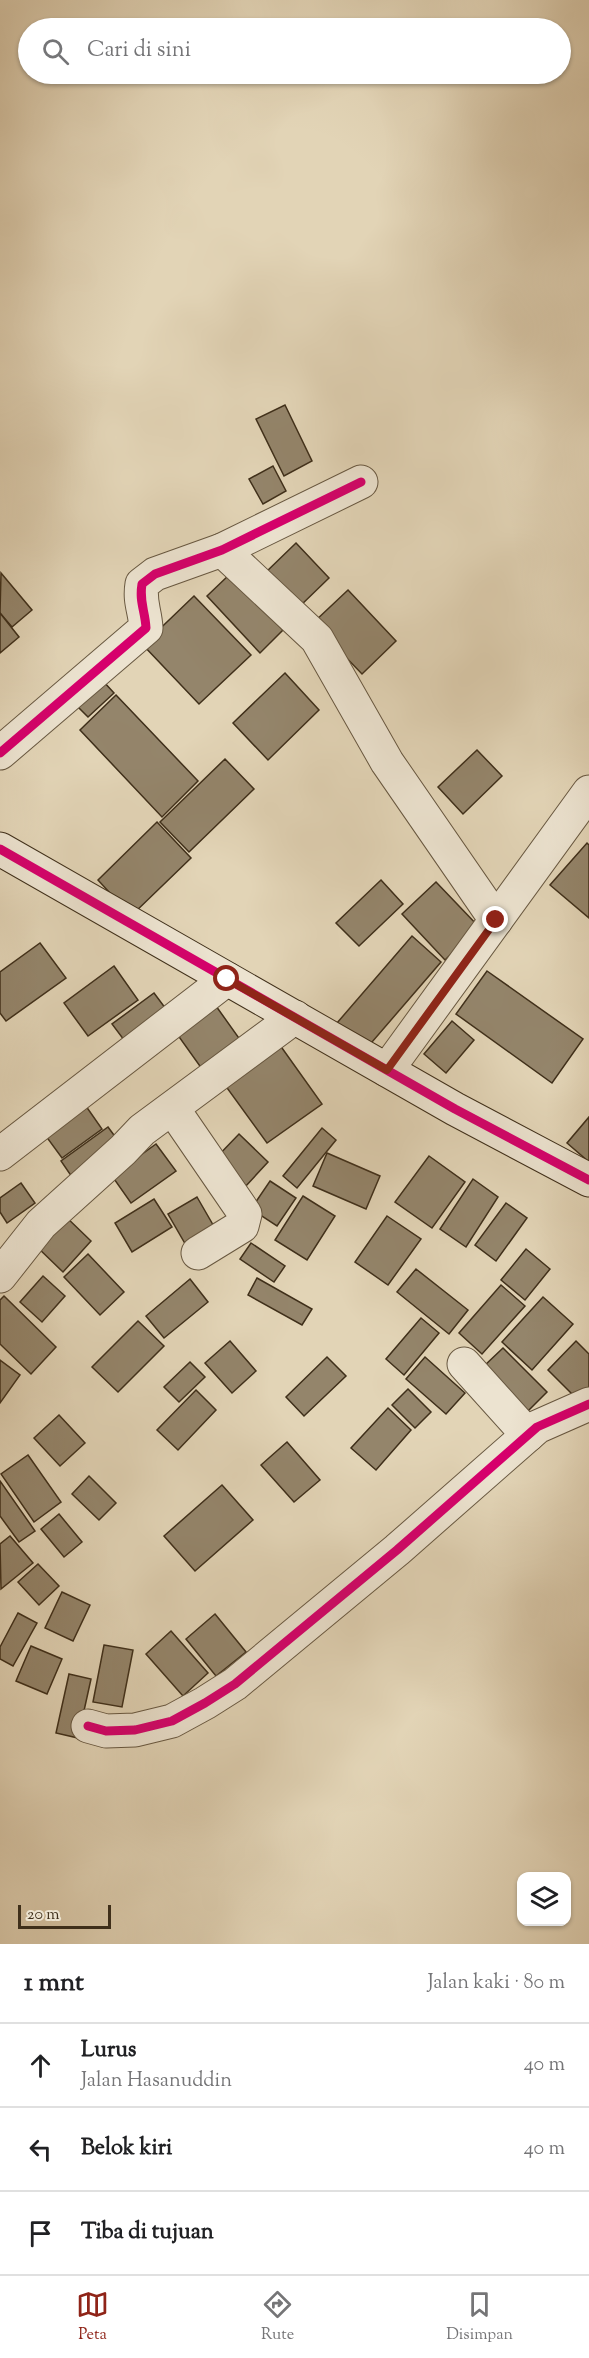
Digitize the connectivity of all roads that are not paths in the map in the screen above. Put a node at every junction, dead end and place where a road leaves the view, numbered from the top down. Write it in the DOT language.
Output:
graph roads {
  1 [pos="361,482"];
  2 [pos="222,550"];
  3 [pos="0,753"];
  4 [pos="589,792"];
  5 [pos="0,849"];
  6 [pos="496,920"];
  7 [pos="227,979"];
  8 [pos="295,1017"];
  9 [pos="387,1070"];
  10 [pos="173,1109"];
  11 [pos="0,1154"];
  12 [pos="589,1180"];
  13 [pos="198,1253"];
  14 [pos="0,1276"];
  15 [pos="464,1364"];
  16 [pos="589,1404"];
  17 [pos="528,1435"];
  18 [pos="88,1726"];
  1 -- 2 [label="street"];
  2 -- 3 [label="street"];
  2 -- 6 [label="street"];
  4 -- 6 [label="street"];
  5 -- 7 [label="street"];
  6 -- 9 [label="street"];
  7 -- 8 [label="street"];
  7 -- 11 [label="street"];
  8 -- 9 [label="street"];
  8 -- 10 [label="street"];
  9 -- 12 [label="street"];
  10 -- 13 [label="street"];
  10 -- 14 [label="street"];
  15 -- 17 [label="street"];
  16 -- 17 [label="street"];
  17 -- 18 [label="street"];
}
